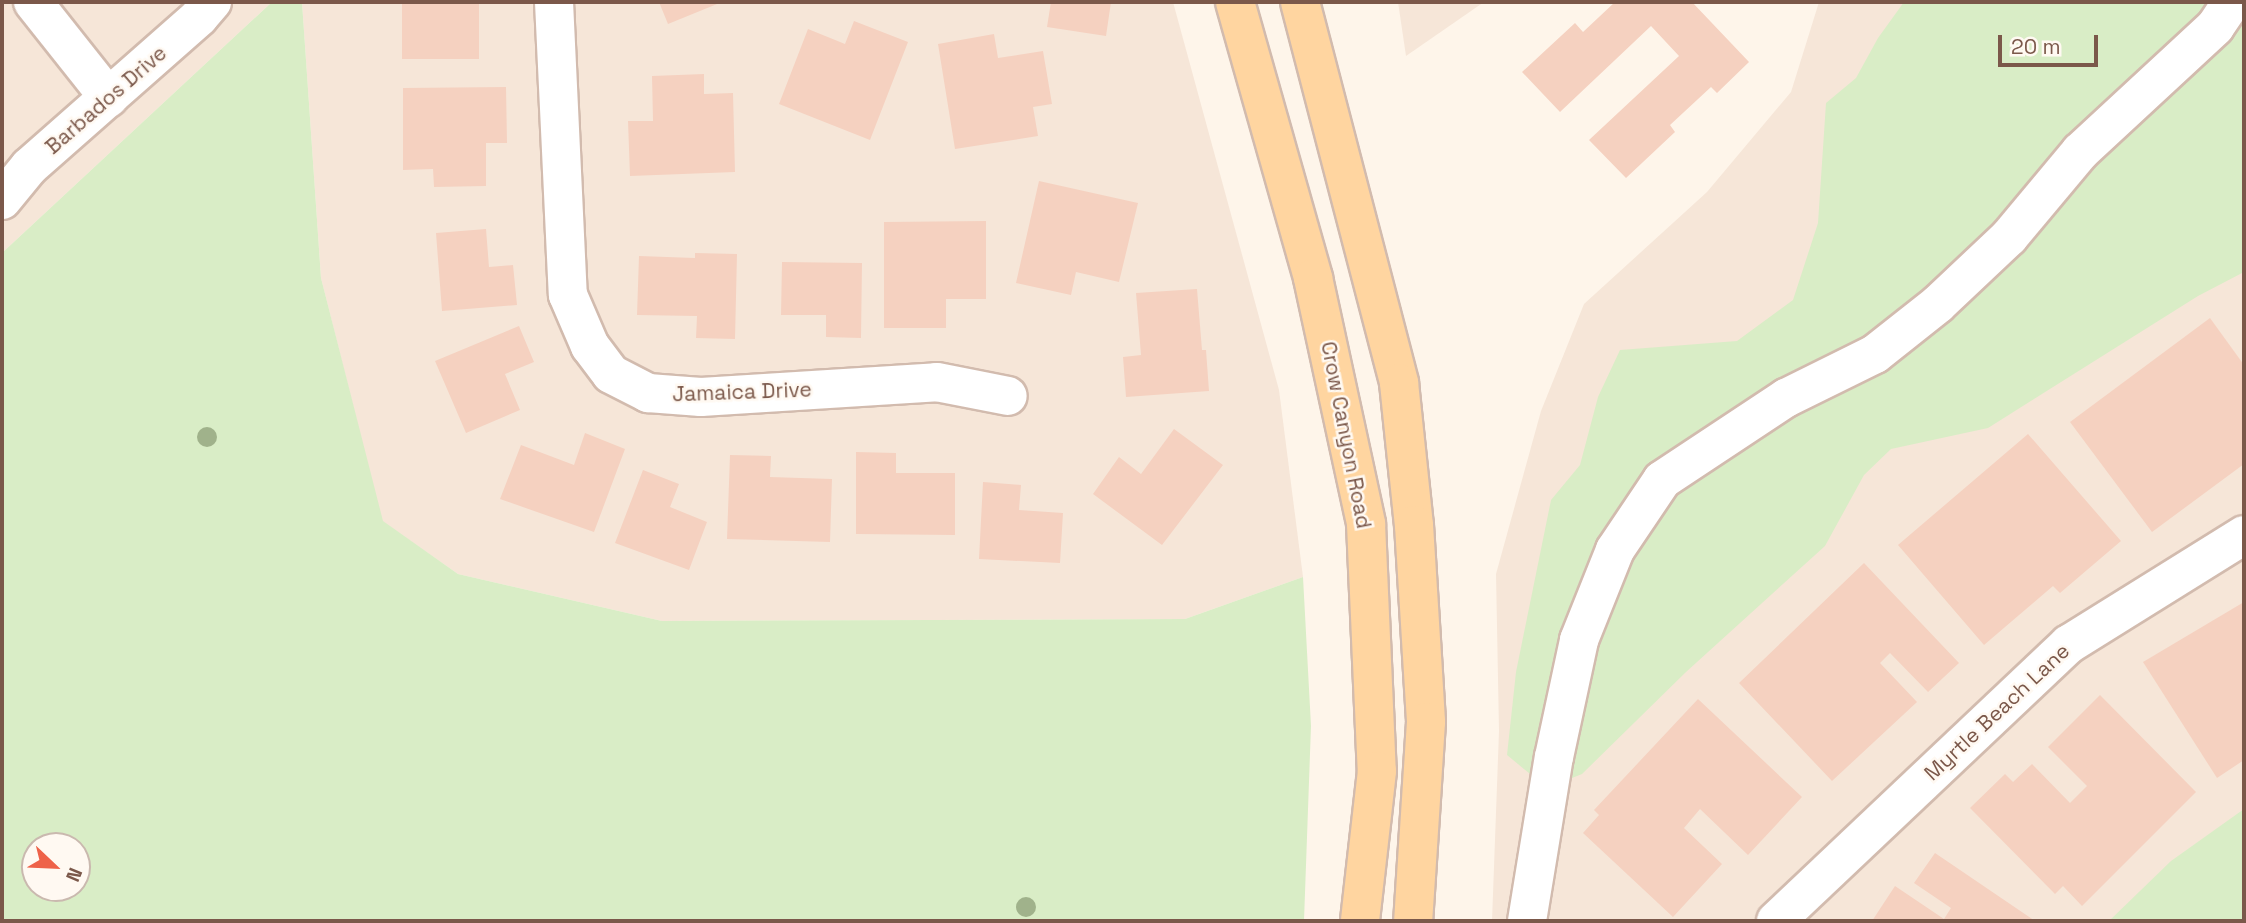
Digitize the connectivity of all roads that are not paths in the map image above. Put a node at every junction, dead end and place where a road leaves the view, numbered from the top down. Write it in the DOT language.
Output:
graph roads {
  1 [pos="33,2"];
  2 [pos="212,2"];
  3 [pos="554,2"];
  4 [pos="1235,2"];
  5 [pos="1300,2"];
  6 [pos="2232,2"];
  7 [pos="109,98"];
  8 [pos="2,200"];
  9 [pos="1008,396"];
  10 [pos="2244,535"];
  11 [pos="1360,921"];
  12 [pos="1413,921"];
  13 [pos="1527,921"];
  14 [pos="1776,921"];
  1 -- 7 [label="street"];
  2 -- 7 [label="street, Barbados Drive"];
  3 -- 9 [label="street, Jamaica Drive"];
  4 -- 11 [label="main road, Crow Canyon Road"];
  5 -- 12 [label="main road"];
  6 -- 13 [label="street"];
  7 -- 8 [label="street, Barbados Drive"];
  10 -- 14 [label="street, Myrtle Beach Lane"];
}
